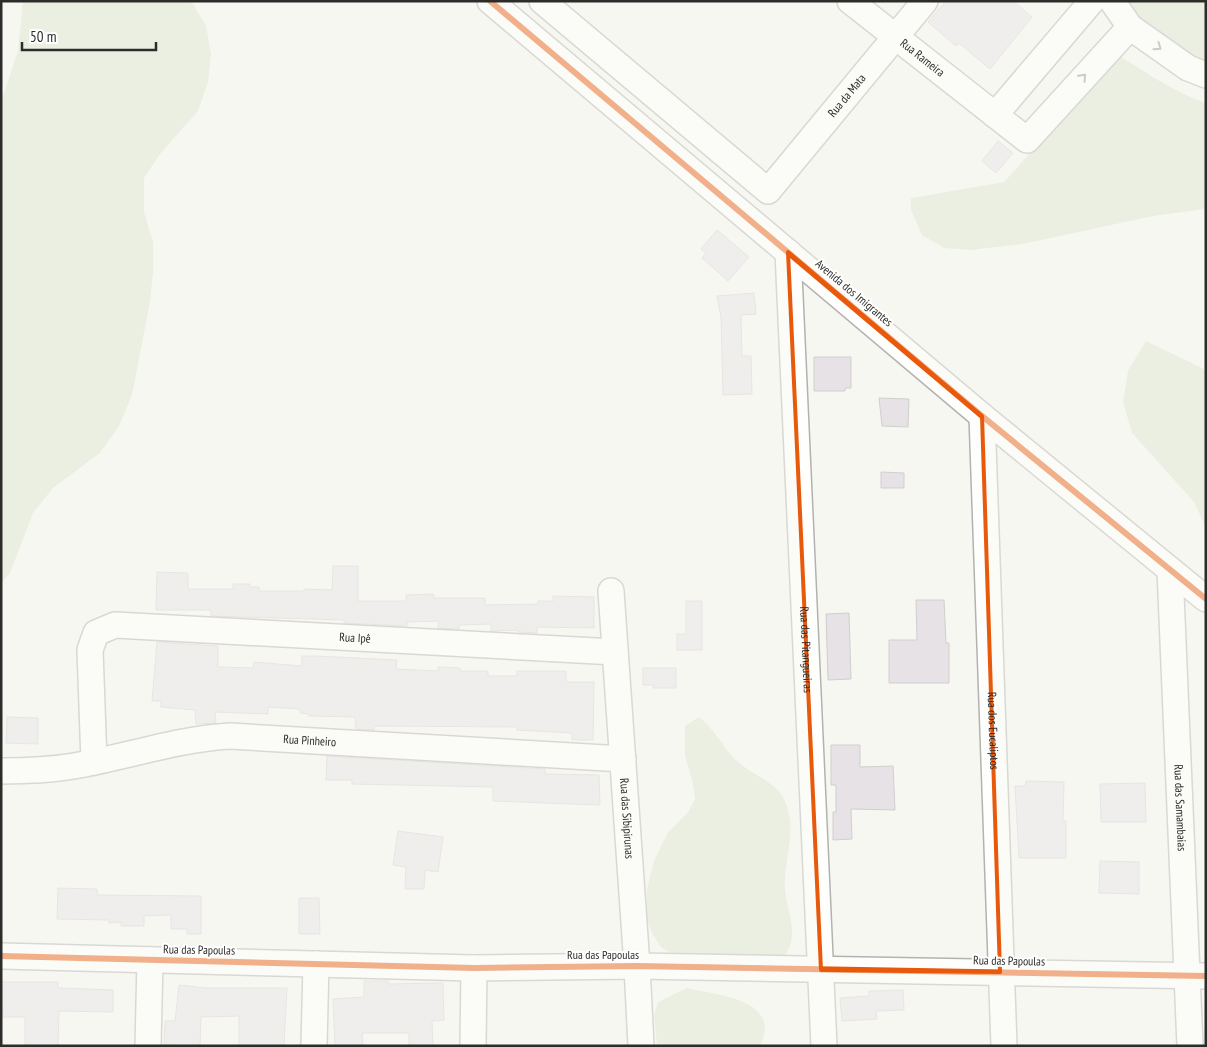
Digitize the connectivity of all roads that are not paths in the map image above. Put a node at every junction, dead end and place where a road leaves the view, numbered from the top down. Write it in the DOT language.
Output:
graph roads {
  1 [pos="490,1"];
  2 [pos="542,1"];
  3 [pos="850,1"];
  4 [pos="925,1"];
  5 [pos="1092,1"];
  6 [pos="1112,1"];
  7 [pos="1130,28"];
  8 [pos="895,38"];
  9 [pos="1206,75"];
  10 [pos="1024,82"];
  11 [pos="1054,107"];
  12 [pos="995,115"];
  13 [pos="788,252"];
  14 [pos="982,416"];
  15 [pos="1170,570"];
  16 [pos="611,591"];
  17 [pos="1206,599"];
  18 [pos="615,652"];
  19 [pos="623,759"];
  20 [pos="94,762"];
  21 [pos="1,771"];
  22 [pos="1,956"];
  23 [pos="150,960"];
  24 [pos="316,964"];
  25 [pos="637,966"];
  26 [pos="474,968"];
  27 [pos="820,970"];
  28 [pos="1000,972"];
  29 [pos="1196,976"];
  30 [pos="148,1046"];
  31 [pos="314,1046"];
  32 [pos="473,1046"];
  33 [pos="641,1046"];
  34 [pos="824,1046"];
  35 [pos="1004,1046"];
  36 [pos="1190,1046"];
  1 -- 13 [label="street, Avenida dos Imigrantes"];
  2 -- 8 [label="street, Rua da Mata"];
  3 -- 8 [label="street, Rua Rameira"];
  4 -- 8 [label="street, Rua da Mata"];
  5 -- 10 [label="street"];
  6 -- 7 [label="street"];
  7 -- 9 [label="street, one-way"];
  11 -- 7 [label="street, one-way"];
  8 -- 12 [label="street, Rua Rameira"];
  10 -- 11 [label="street"];
  10 -- 12 [label="street"];
  11 -- 12 [label="street, Rua Rameira"];
  13 -- 14 [label="street, Avenida dos Imigrantes"];
  13 -- 27 [label="street, Rua das Pitangueiras"];
  14 -- 15 [label="street, Avenida dos Imigrantes"];
  14 -- 28 [label="street, Rua dos Eucaliptos"];
  15 -- 17 [label="street, Avenida dos Imigrantes"];
  15 -- 29 [label="street, Rua das Samambaias"];
  16 -- 18 [label="street, Rua das Sibipirunas"];
  18 -- 19 [label="street, Rua das Sibipirunas"];
  18 -- 20 [label="street, Rua Ipê"];
  19 -- 20 [label="street, Rua Pinheiro"];
  19 -- 25 [label="street, Rua das Sibipirunas"];
  20 -- 21 [label="street, Rua Pinheiro"];
  22 -- 23 [label="street, Rua das Papoulas"];
  23 -- 24 [label="street, Rua das Papoulas"];
  23 -- 30 [label="street"];
  24 -- 26 [label="street, Rua das Papoulas"];
  24 -- 31 [label="street"];
  25 -- 26 [label="street, Rua das Papoulas"];
  25 -- 27 [label="street, Rua das Papoulas"];
  25 -- 33 [label="street, Rua das Sibipirunas"];
  26 -- 32 [label="street"];
  27 -- 28 [label="street, Rua das Papoulas"];
  27 -- 34 [label="street, Rua das Pitangueiras"];
  28 -- 29 [label="street, Rua das Papoulas"];
  28 -- 35 [label="street, Rua dos Eucaliptos"];
  29 -- 36 [label="street, Rua das Samambaias"];
}
